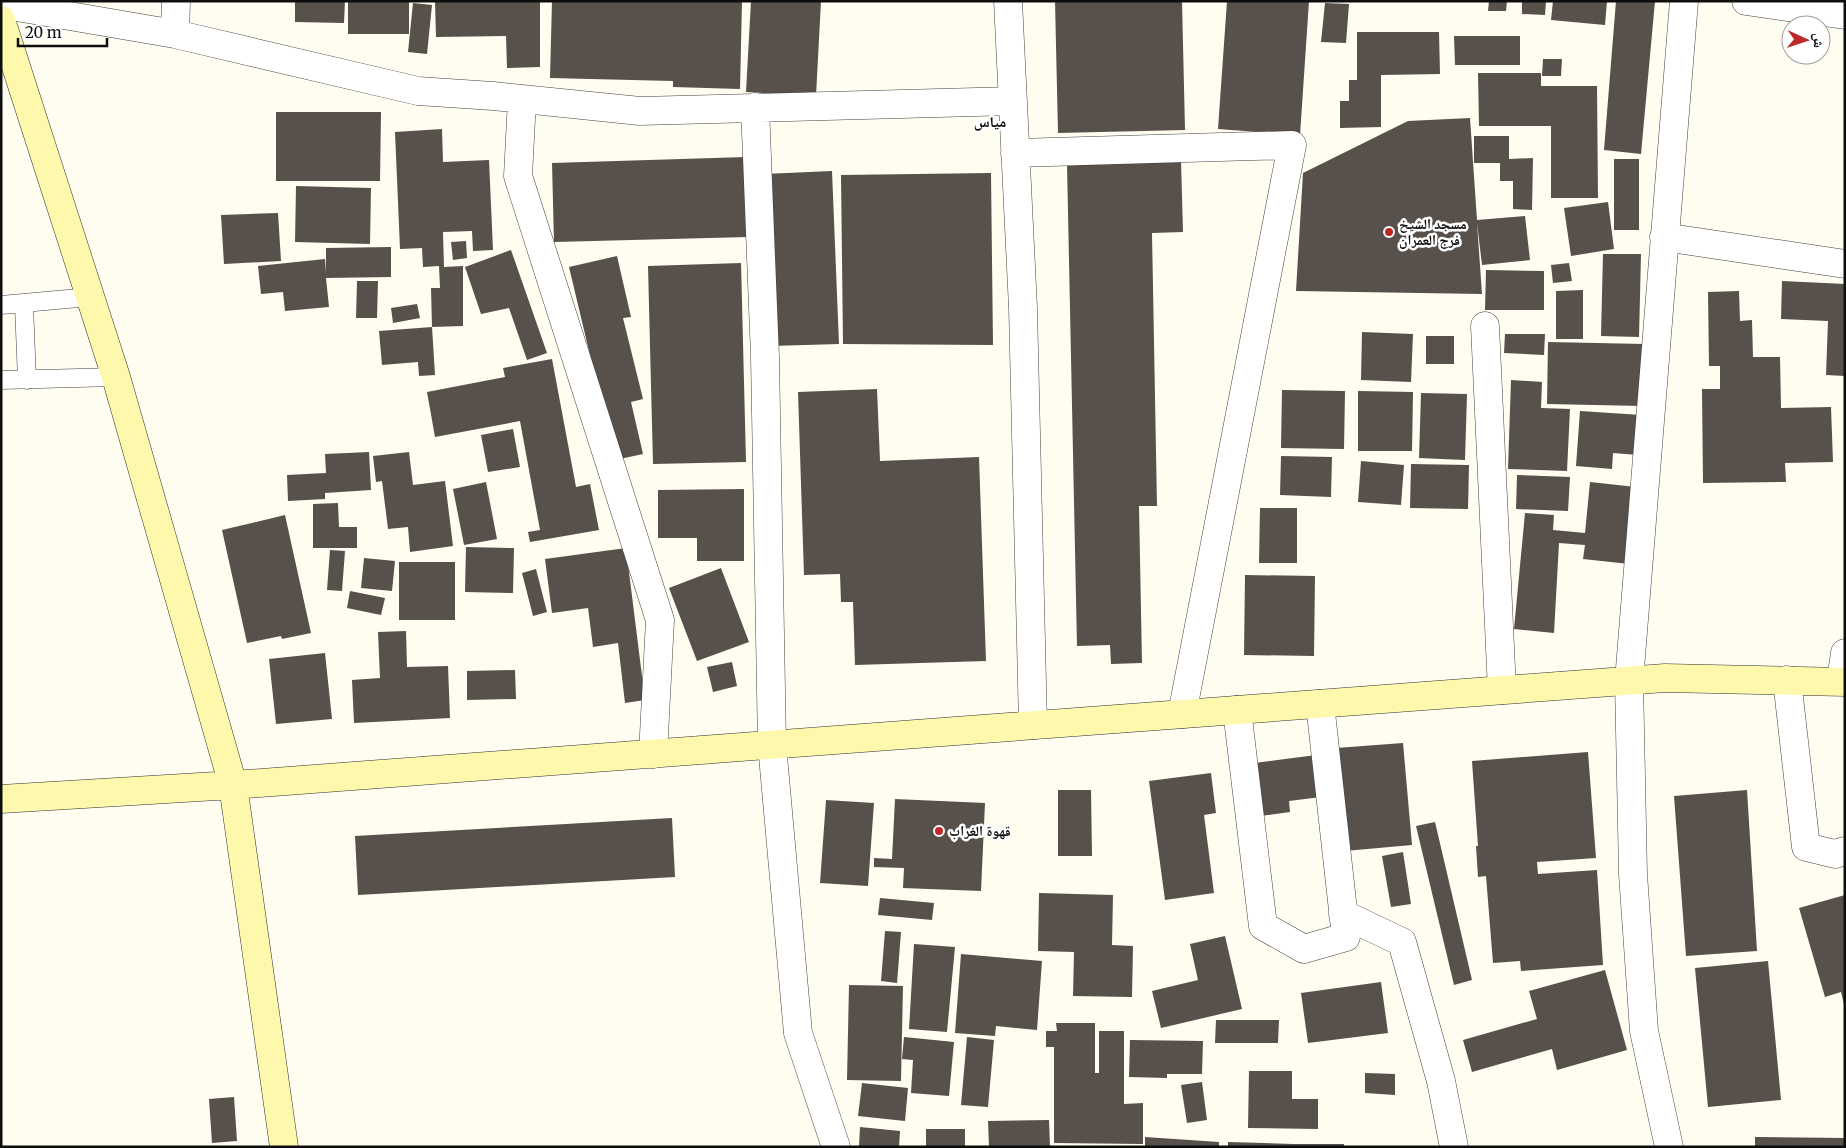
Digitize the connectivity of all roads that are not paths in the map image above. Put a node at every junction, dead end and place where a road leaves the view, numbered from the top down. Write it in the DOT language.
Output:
graph roads {
  1 [pos="176,1"];
  2 [pos="1008,1"];
  3 [pos="1684,1"];
  4 [pos="1746,1"];
  5 [pos="1,7"];
  6 [pos="1845,15"];
  7 [pos="1,20"];
  8 [pos="175,34"];
  9 [pos="522,100"];
  10 [pos="1013,101"];
  11 [pos="755,108"];
  12 [pos="1015,153"];
  13 [pos="1664,237"];
  14 [pos="1845,264"];
  15 [pos="90,297"];
  16 [pos="1,305"];
  17 [pos="24,305"];
  18 [pos="1485,326"];
  19 [pos="116,377"];
  20 [pos="1,380"];
  21 [pos="27,380"];
  22 [pos="1845,654"];
  23 [pos="1629,680"];
  24 [pos="1787,680"];
  25 [pos="1843,682"];
  26 [pos="1502,690"];
  27 [pos="1320,704"];
  28 [pos="1237,710"];
  29 [pos="1182,714"];
  30 [pos="1033,725"];
  31 [pos="772,745"];
  32 [pos="653,754"];
  33 [pos="233,785"];
  34 [pos="1,799"];
  35 [pos="1845,851"];
  36 [pos="1343,914"];
  37 [pos="284,1147"];
  38 [pos="836,1147"];
  39 [pos="1454,1147"];
  40 [pos="1669,1147"];
  1 -- 8 [label="street"];
  2 -- 10 [label="street"];
  3 -- 13 [label="street"];
  4 -- 6 [label="street"];
  5 -- 8 [label="street"];
  7 -- 15 [label="street"];
  8 -- 9 [label="street"];
  9 -- 11 [label="street"];
  9 -- 32 [label="street"];
  10 -- 11 [label="street"];
  10 -- 12 [label="street"];
  11 -- 31 [label="street"];
  12 -- 29 [label="street"];
  12 -- 30 [label="street"];
  13 -- 14 [label="street"];
  13 -- 23 [label="street"];
  15 -- 17 [label="lane"];
  15 -- 19 [label="street"];
  16 -- 17 [label="lane"];
  17 -- 21 [label="lane"];
  18 -- 26 [label="street"];
  19 -- 21 [label="lane"];
  19 -- 33 [label="street"];
  20 -- 21 [label="lane"];
  22 -- 25 [label="street"];
  23 -- 24 [label="street"];
  23 -- 26 [label="street"];
  23 -- 40 [label="street"];
  24 -- 25 [label="street"];
  24 -- 35 [label="street"];
  26 -- 27 [label="street"];
  27 -- 28 [label="street"];
  27 -- 36 [label="street"];
  28 -- 29 [label="street"];
  28 -- 36 [label="street"];
  29 -- 30 [label="street"];
  30 -- 31 [label="street"];
  31 -- 32 [label="street"];
  31 -- 38 [label="street"];
  32 -- 33 [label="street"];
  33 -- 34 [label="street"];
  33 -- 37 [label="street"];
  36 -- 39 [label="street"];
}
